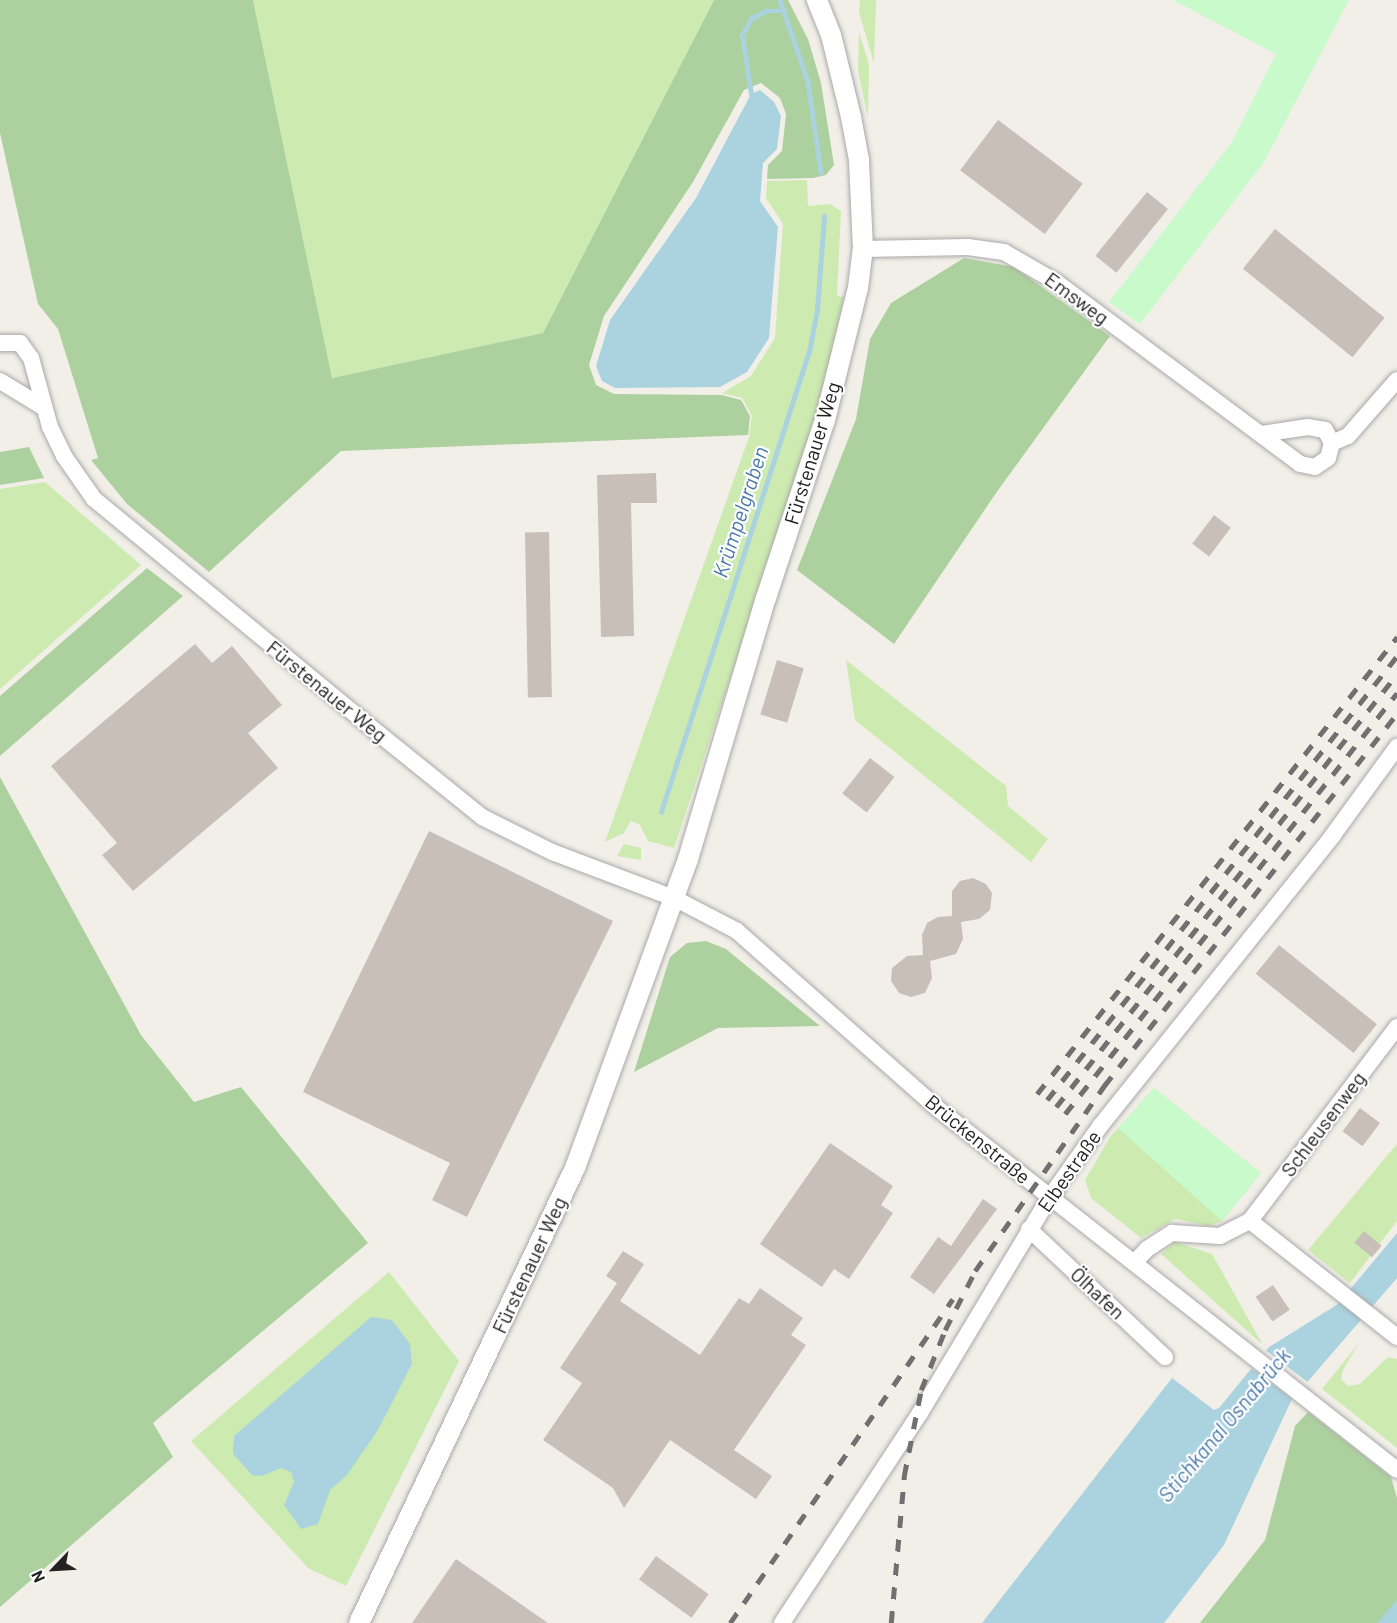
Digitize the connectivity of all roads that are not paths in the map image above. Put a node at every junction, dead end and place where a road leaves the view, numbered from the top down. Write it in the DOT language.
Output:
graph roads {
  1 [pos="817,0"];
  2 [pos="862,249"];
  3 [pos="0,343"];
  4 [pos="1397,380"];
  5 [pos="0,381"];
  6 [pos="43,407"];
  7 [pos="1261,434"];
  8 [pos="1332,443"];
  9 [pos="1397,747"];
  10 [pos="674,898"];
  11 [pos="1397,1027"];
  12 [pos="1050,1197"];
  13 [pos="1250,1221"];
  14 [pos="1029,1228"];
  15 [pos="1134,1263"];
  16 [pos="1397,1337"];
  17 [pos="1165,1358"];
  18 [pos="1397,1470"];
  19 [pos="359,1623"];
  20 [pos="782,1623"];
  1 -- 2 [label="street, Fürstenauer Weg"];
  2 -- 7 [label="street, Emsweg"];
  2 -- 10 [label="street, Fürstenauer Weg"];
  3 -- 6 [label="street, Fürstenauer Weg"];
  4 -- 8 [label="street"];
  5 -- 6 [label="street"];
  6 -- 10 [label="street, Fürstenauer Weg"];
  7 -- 8 [label="street"];
  7 -- 8 [label="street, Emsweg"];
  9 -- 12 [label="street, Elbestraße"];
  10 -- 12 [label="street, Brückenstraße"];
  10 -- 19 [label="street, Fürstenauer Weg"];
  11 -- 13 [label="street, Schleusenweg"];
  12 -- 14 [label="street, Elbestraße"];
  12 -- 15 [label="street, Brückenstraße"];
  13 -- 15 [label="street, Schleusenweg"];
  13 -- 16 [label="street"];
  14 -- 17 [label="street, Ölhafen"];
  14 -- 20 [label="street, Elbestraße"];
  15 -- 18 [label="street, Brückenstraße"];
}
